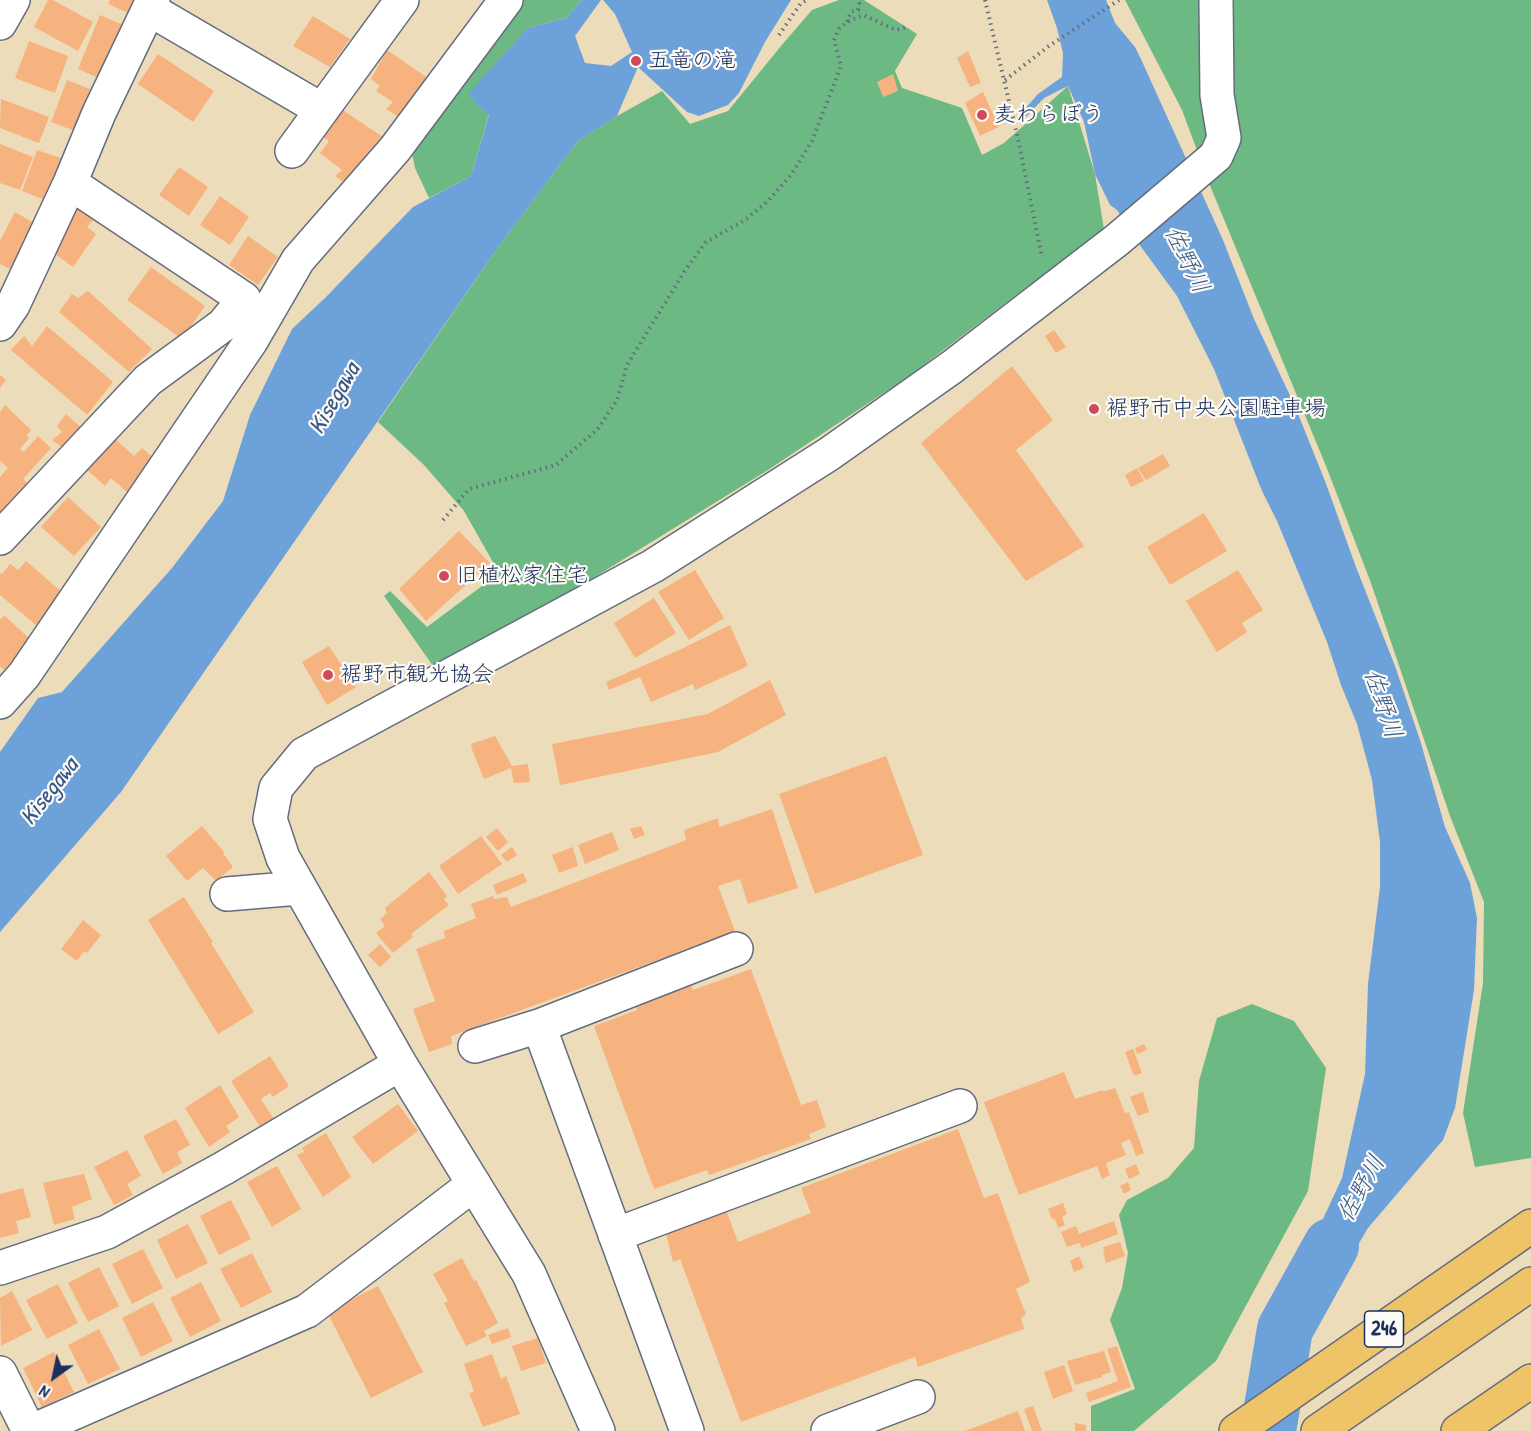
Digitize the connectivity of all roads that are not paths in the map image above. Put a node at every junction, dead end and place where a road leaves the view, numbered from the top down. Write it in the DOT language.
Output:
graph roads {
  1 [pos="13,0"];
  2 [pos="402,0"];
  3 [pos="506,0"];
  4 [pos="1216,0"];
  5 [pos="151,5"];
  6 [pos="0,23"];
  7 [pos="322,110"];
  8 [pos="292,151"];
  9 [pos="70,183"];
  10 [pos="284,285"];
  11 [pos="244,299"];
  12 [pos="0,324"];
  13 [pos="0,538"];
  14 [pos="0,702"];
  15 [pos="299,888"];
  16 [pos="227,894"];
  17 [pos="736,950"];
  18 [pos="539,1026"];
  19 [pos="475,1046"];
  20 [pos="400,1064"];
  21 [pos="960,1106"];
  22 [pos="474,1184"];
  23 [pos="1531,1226"];
  24 [pos="615,1235"];
  25 [pos="0,1268"];
  26 [pos="1531,1284"];
  27 [pos="0,1373"];
  28 [pos="1525,1385"];
  29 [pos="918,1397"];
  30 [pos="31,1431"];
  31 [pos="598,1431"];
  32 [pos="687,1431"];
  33 [pos="828,1431"];
  34 [pos="1236,1431"];
  35 [pos="1318,1431"];
  36 [pos="1458,1431"];
  1 -- 6 [label="street"];
  2 -- 7 [label="street"];
  3 -- 10 [label="street"];
  4 -- 15 [label="street"];
  5 -- 7 [label="street"];
  5 -- 9 [label="street"];
  7 -- 8 [label="street"];
  9 -- 11 [label="street"];
  9 -- 12 [label="street"];
  10 -- 11 [label="street"];
  10 -- 14 [label="street"];
  11 -- 13 [label="street"];
  15 -- 16 [label="street"];
  15 -- 20 [label="street"];
  17 -- 18 [label="street"];
  18 -- 19 [label="street"];
  18 -- 24 [label="street"];
  20 -- 22 [label="street"];
  20 -- 25 [label="street"];
  21 -- 24 [label="street"];
  22 -- 30 [label="street"];
  22 -- 31 [label="street"];
  23 -- 34 [label="highway, 246"];
  24 -- 32 [label="street"];
  26 -- 35 [label="highway, 246"];
  27 -- 30 [label="street"];
  28 -- 36 [label="highway"];
  29 -- 33 [label="street"];
}
